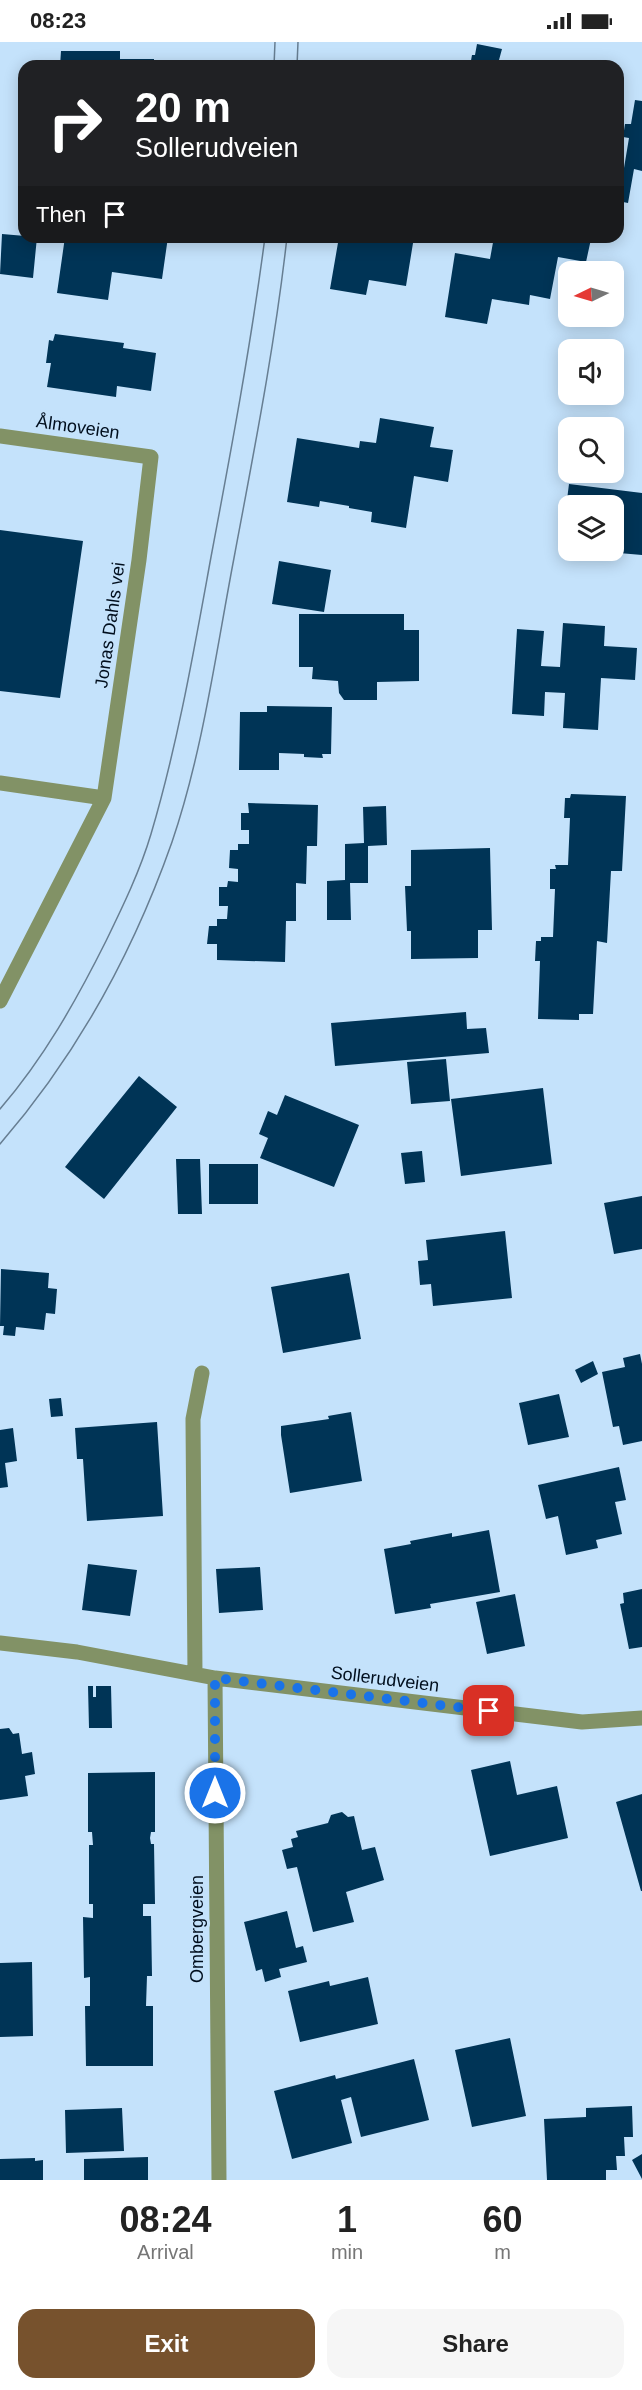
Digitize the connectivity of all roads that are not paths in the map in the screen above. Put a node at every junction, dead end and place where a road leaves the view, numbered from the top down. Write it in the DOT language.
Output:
graph roads {
  1 [pos="0,436"];
  2 [pos="151,457"];
  3 [pos="0,783"];
  4 [pos="104,798"];
  5 [pos="0,1001"];
  6 [pos="202,1373"];
  7 [pos="0,1643"];
  8 [pos="195,1674"];
  9 [pos="215,1678"];
  10 [pos="642,1718"];
  11 [pos="219,2180"];
  1 -- 2 [label="street, Ålmoveien"];
  2 -- 4 [label="street, Jonas Dahls vei"];
  3 -- 4 [label="street"];
  4 -- 5 [label="street, Jonas Dahls vei"];
  6 -- 8 [label="street"];
  7 -- 8 [label="street, Sollerudveien"];
  8 -- 9 [label="street, Sollerudveien"];
  9 -- 10 [label="street, Sollerudveien"];
  9 -- 11 [label="street, Ombergveien"];
}
